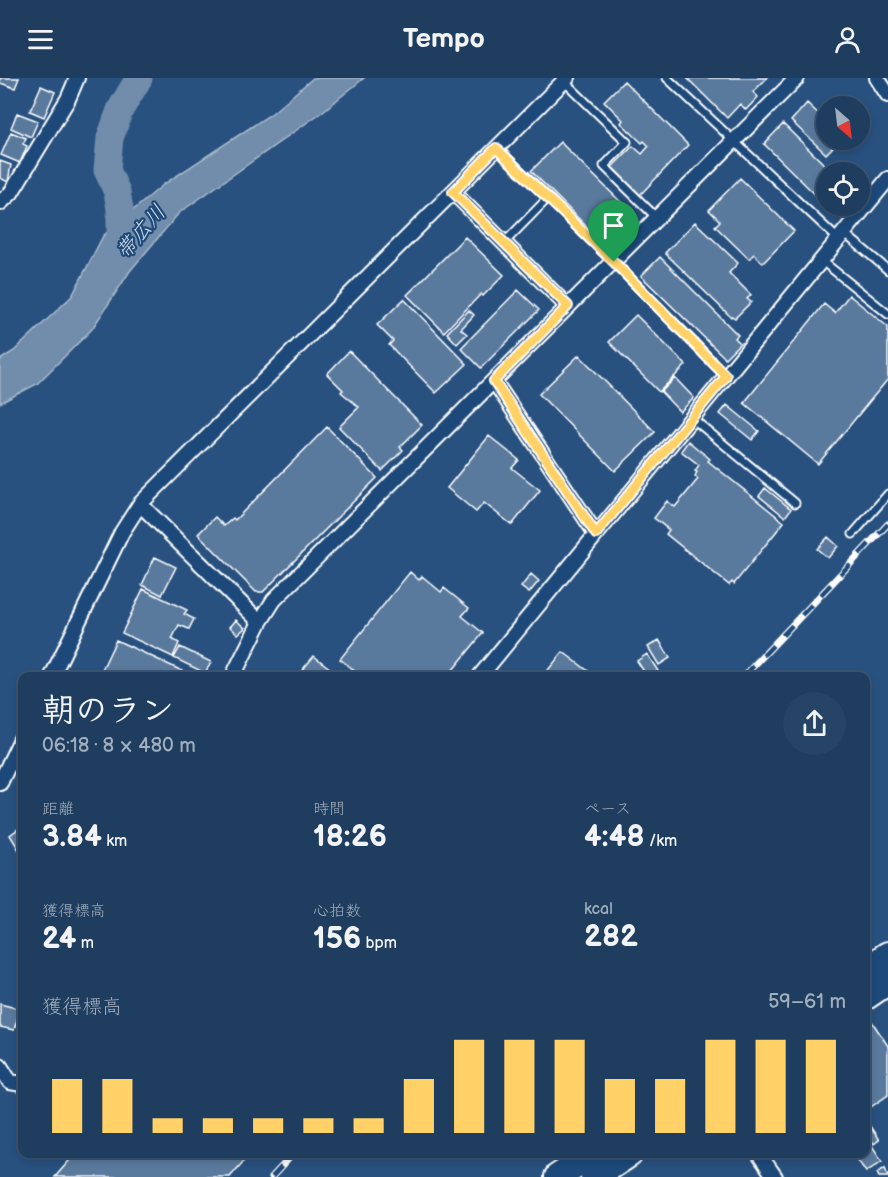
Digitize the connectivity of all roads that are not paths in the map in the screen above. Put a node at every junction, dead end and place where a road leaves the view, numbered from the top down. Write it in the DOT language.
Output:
graph roads {
  1 [pos="77,78"];
  2 [pos="667,78"];
  3 [pos="797,78"];
  4 [pos="877,78"];
  5 [pos="565,79"];
  6 [pos="888,95"];
  7 [pos="735,141"];
  8 [pos="496,148"];
  9 [pos="888,179"];
  10 [pos="453,192"];
  11 [pos="547,199"];
  12 [pos="0,203"];
  13 [pos="657,218"];
  14 [pos="841,236"];
  15 [pos="504,243"];
  16 [pos="821,260"];
  17 [pos="614,262"];
  18 [pos="888,270"];
  19 [pos="568,306"];
  20 [pos="888,314"];
  21 [pos="726,376"];
  22 [pos="494,381"];
  23 [pos="692,418"];
  24 [pos="888,494"];
  25 [pos="795,502"];
  26 [pos="140,504"];
  27 [pos="596,534"];
  28 [pos="853,534"];
  29 [pos="260,622"];
  30 [pos="54,672"];
  31 [pos="235,672"];
  32 [pos="483,672"];
  33 [pos="18,745"];
  34 [pos="0,783"];
  35 [pos="888,955"];
  36 [pos="870,967"];
  37 [pos="888,981"];
  38 [pos="870,993"];
  39 [pos="0,1066"];
  40 [pos="18,1083"];
  41 [pos="587,1158"];
  42 [pos="623,1158"];
  43 [pos="762,1158"];
  44 [pos="558,1177"];
  45 [pos="594,1177"];
  46 [pos="775,1177"];
  1 -- 12 [label="street"];
  2 -- 7 [label="lane"];
  3 -- 7 [label="street"];
  4 -- 6 [label="street"];
  5 -- 8 [label="street"];
  5 -- 13 [label="lane"];
  7 -- 13 [label="street"];
  7 -- 14 [label="lane"];
  8 -- 10 [label="street"];
  8 -- 11 [label="lane"];
  9 -- 14 [label="street"];
  10 -- 15 [label="street"];
  10 -- 26 [label="street"];
  11 -- 15 [label="lane"];
  11 -- 17 [label="lane"];
  13 -- 17 [label="street"];
  14 -- 16 [label="street"];
  14 -- 18 [label="lane"];
  15 -- 19 [label="street"];
  16 -- 20 [label="lane"];
  16 -- 21 [label="street"];
  17 -- 19 [label="street"];
  17 -- 21 [label="lane"];
  19 -- 22 [label="street"];
  21 -- 23 [label="street"];
  22 -- 27 [label="street"];
  22 -- 29 [label="street"];
  23 -- 25 [label="lane"];
  23 -- 27 [label="street"];
  24 -- 28 [label="lane"];
  26 -- 29 [label="street"];
  26 -- 30 [label="street"];
  27 -- 32 [label="street"];
  29 -- 31 [label="street"];
  33 -- 34 [label="street"];
  35 -- 36 [label="highway"];
  37 -- 38 [label="highway"];
  39 -- 40 [label="street"];
  41 -- 44 [label="highway"];
  42 -- 45 [label="highway"];
  43 -- 46 [label="street"];
}
